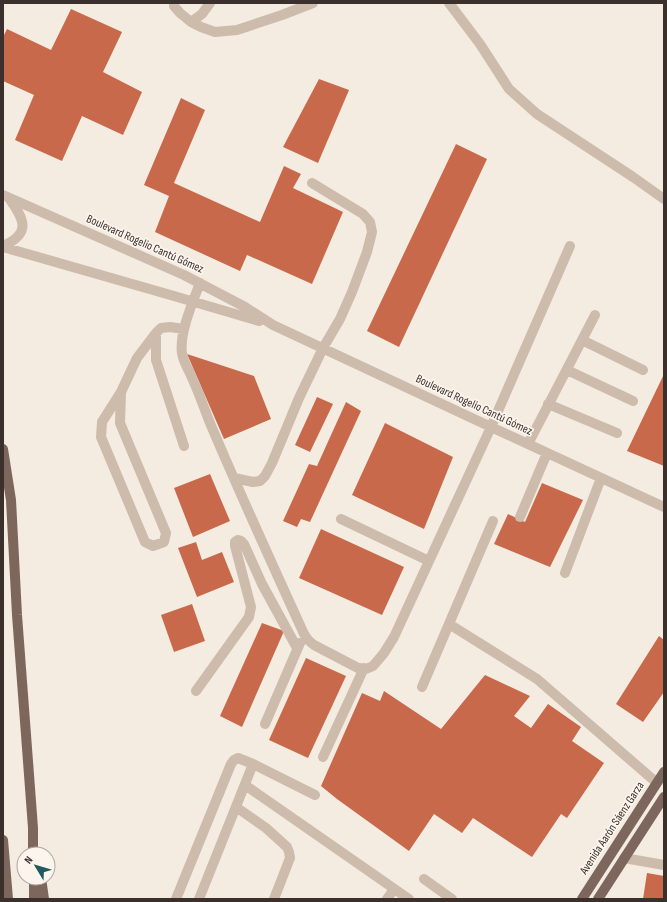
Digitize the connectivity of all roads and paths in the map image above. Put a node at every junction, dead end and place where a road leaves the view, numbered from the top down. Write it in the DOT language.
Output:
graph roads {
  1 [pos="174,3"];
  2 [pos="210,3"];
  3 [pos="313,3"];
  4 [pos="449,3"];
  5 [pos="191,22"];
  6 [pos="312,183"];
  7 [pos="6,196"];
  8 [pos="664,199"];
  9 [pos="3,246"];
  10 [pos="570,246"];
  11 [pos="200,283"];
  12 [pos="193,301"];
  13 [pos="596,315"];
  14 [pos="273,325"];
  15 [pos="184,329"];
  16 [pos="156,333"];
  17 [pos="582,340"];
  18 [pos="323,348"];
  19 [pos="567,370"];
  20 [pos="643,370"];
  21 [pos="121,392"];
  22 [pos="633,401"];
  23 [pos="548,404"];
  24 [pos="491,428"];
  25 [pos="617,433"];
  26 [pos="528,444"];
  27 [pos="184,446"];
  28 [pos="3,449"];
  29 [pos="547,453"];
  30 [pos="234,478"];
  31 [pos="601,478"];
  32 [pos="664,507"];
  33 [pos="520,517"];
  34 [pos="341,519"];
  35 [pos="493,521"];
  36 [pos="429,561"];
  37 [pos="565,573"];
  38 [pos="449,624"];
  39 [pos="304,634"];
  40 [pos="297,648"];
  41 [pos="364,668"];
  42 [pos="422,687"];
  43 [pos="196,691"];
  44 [pos="265,724"];
  45 [pos="323,757"];
  46 [pos="253,764"];
  47 [pos="664,772"];
  48 [pos="657,783"];
  49 [pos="245,785"];
  50 [pos="315,795"];
  51 [pos="664,796"];
  52 [pos="236,807"];
  53 [pos="33,828"];
  54 [pos="3,840"];
  55 [pos="33,846"];
  56 [pos="36,846"];
  57 [pos="624,858"];
  58 [pos="664,865"];
  59 [pos="424,879"];
  60 [pos="34,886"];
  61 [pos="42,886"];
  62 [pos="394,889"];
  63 [pos="8,899"];
  64 [pos="34,899"];
  65 [pos="44,899"];
  66 [pos="176,899"];
  67 [pos="199,899"];
  68 [pos="274,899"];
  69 [pos="387,899"];
  70 [pos="409,899"];
  71 [pos="452,899"];
  72 [pos="582,899"];
  73 [pos="598,899"];
  1 -- 5 [label="street"];
  2 -- 5 [label="street"];
  3 -- 5 [label="street"];
  4 -- 8 [label="street"];
  6 -- 18 [label="street"];
  7 -- 9 [label="street"];
  7 -- 11 [label="street, Boulevard Rogelio Cantú Gómez"];
  9 -- 12 [label="street, Boulevard Rogelio Cantú Gómez"];
  10 -- 24 [label="street"];
  11 -- 12 [label="street"];
  11 -- 14 [label="street, Boulevard Rogelio Cantú Gómez"];
  12 -- 14 [label="street, Boulevard Rogelio Cantú Gómez"];
  12 -- 15 [label="street"];
  13 -- 17 [label="street"];
  14 -- 18 [label="street, Boulevard Rogelio Cantú Gómez"];
  15 -- 16 [label="street"];
  15 -- 30 [label="street"];
  16 -- 21 [label="street"];
  16 -- 27 [label="street"];
  17 -- 19 [label="street"];
  17 -- 20 [label="street"];
  18 -- 24 [label="street, Boulevard Rogelio Cantú Gómez"];
  18 -- 30 [label="street"];
  19 -- 22 [label="street"];
  19 -- 23 [label="street"];
  21 -- 21 [label="street"];
  23 -- 25 [label="street"];
  23 -- 26 [label="street"];
  24 -- 26 [label="street, Boulevard Rogelio Cantú Gómez"];
  24 -- 36 [label="street"];
  26 -- 29 [label="street, Boulevard Rogelio Cantú Gómez"];
  28 -- 53 [label="main road"];
  29 -- 31 [label="street, Boulevard Rogelio Cantú Gómez"];
  29 -- 33 [label="street"];
  30 -- 39 [label="street"];
  31 -- 32 [label="street, Boulevard Rogelio Cantú Gómez"];
  31 -- 37 [label="street"];
  34 -- 36 [label="street"];
  35 -- 38 [label="street"];
  36 -- 41 [label="street"];
  38 -- 42 [label="street"];
  38 -- 48 [label="street"];
  39 -- 40 [label="street"];
  39 -- 41 [label="street"];
  40 -- 43 [label="street"];
  40 -- 44 [label="street"];
  41 -- 45 [label="street"];
  46 -- 49 [label="street"];
  46 -- 50 [label="street"];
  46 -- 66 [label="street"];
  47 -- 48 [label="main road, Avenida Aarón Sáenz Garza"];
  48 -- 72 [label="main road, Avenida Aarón Sáenz Garza"];
  49 -- 52 [label="street"];
  49 -- 62 [label="street"];
  51 -- 57 [label="main road"];
  52 -- 67 [label="street"];
  52 -- 68 [label="street"];
  53 -- 55 [label="main road"];
  53 -- 56 [label="main road"];
  54 -- 63 [label="main road"];
  57 -- 58 [label="street"];
  57 -- 73 [label="main road"];
  59 -- 71 [label="street"];
  60 -- 64 [label="main road"];
  61 -- 65 [label="main road"];
  62 -- 69 [label="street"];
  62 -- 70 [label="street"];
}
